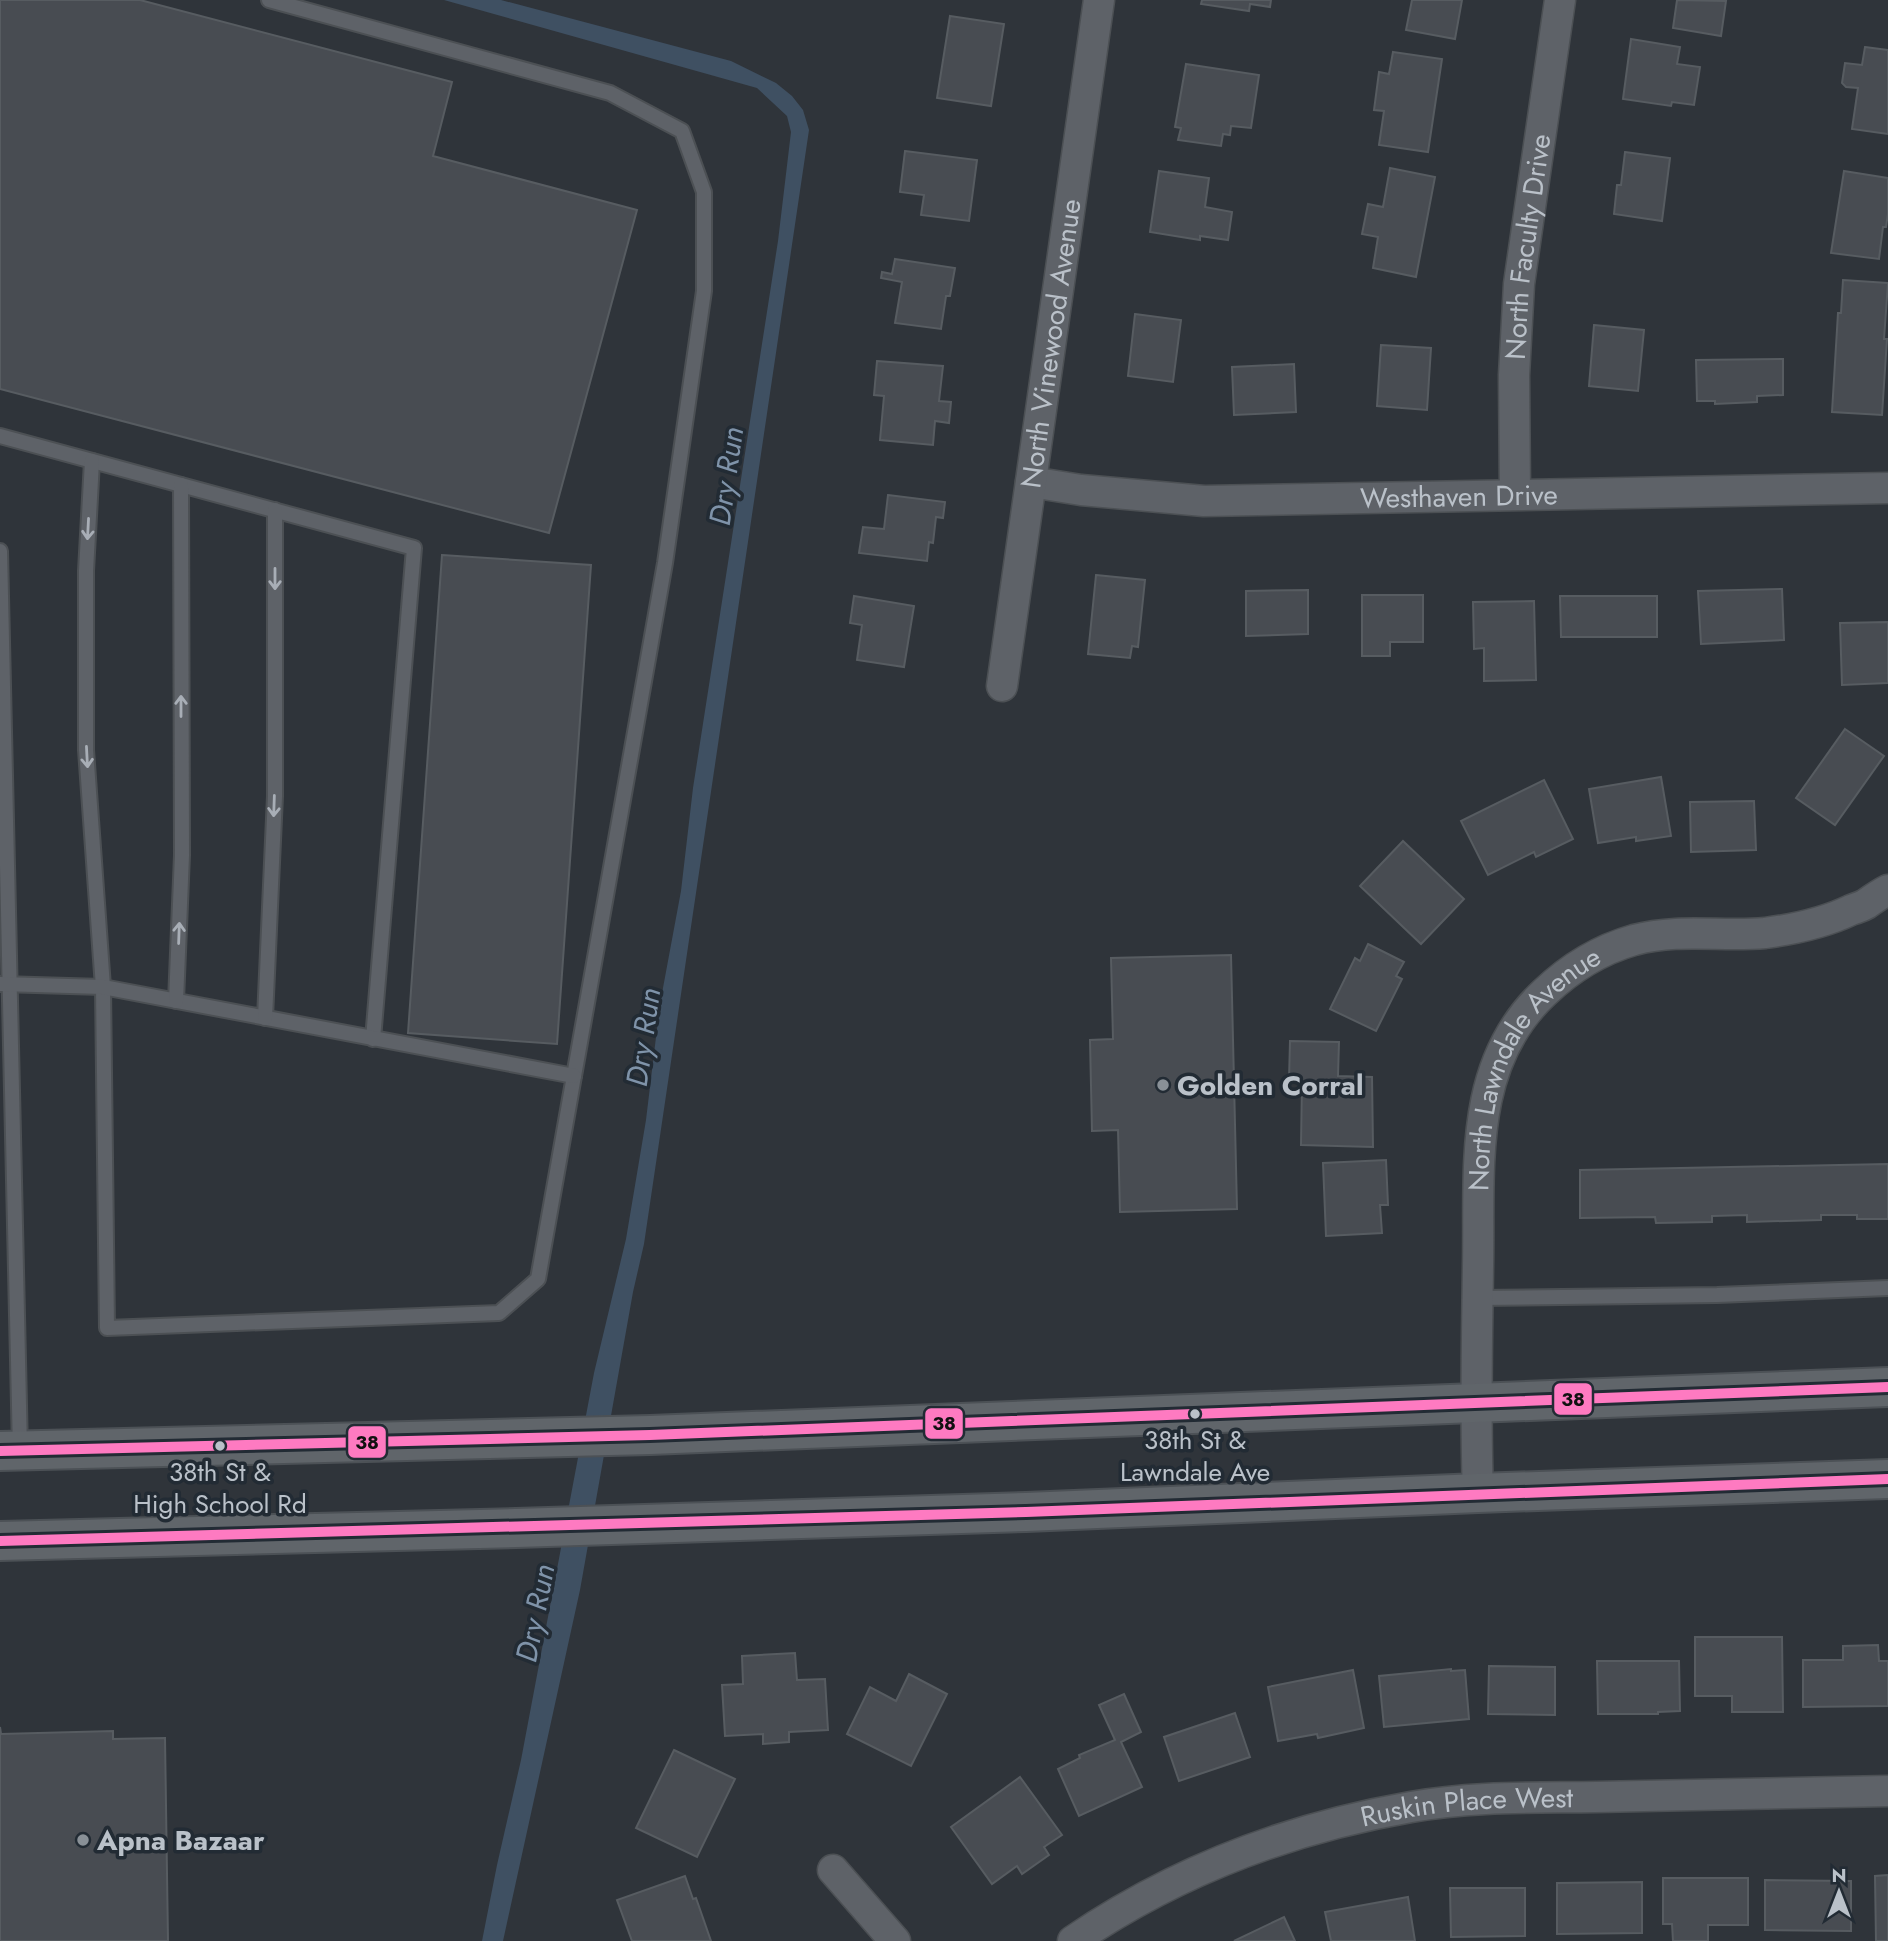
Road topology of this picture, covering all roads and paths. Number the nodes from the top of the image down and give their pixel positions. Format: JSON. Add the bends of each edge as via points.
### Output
{"nodes":[{"id":1,"x":269,"y":0,"type":"edge"},
{"id":2,"x":1099,"y":0,"type":"edge"},
{"id":3,"x":1560,"y":0,"type":"edge"},
{"id":4,"x":0,"y":436,"type":"edge"},
{"id":5,"x":92,"y":461,"type":"junction"},
{"id":6,"x":1031,"y":482,"type":"junction"},
{"id":7,"x":181,"y":485,"type":"junction"},
{"id":8,"x":1888,"y":488,"type":"edge"},
{"id":9,"x":1515,"y":494,"type":"junction"},
{"id":10,"x":275,"y":510,"type":"junction"},
{"id":11,"x":0,"y":551,"type":"edge"},
{"id":12,"x":1002,"y":686,"type":"dead end"},
{"id":13,"x":1888,"y":890,"type":"edge"},
{"id":14,"x":5,"y":984,"type":"edge"},
{"id":15,"x":103,"y":987,"type":"junction"},
{"id":16,"x":176,"y":1001,"type":"junction"},
{"id":17,"x":265,"y":1018,"type":"junction"},
{"id":18,"x":373,"y":1039,"type":"junction"},
{"id":19,"x":574,"y":1076,"type":"junction"},
{"id":20,"x":1888,"y":1288,"type":"edge"},
{"id":21,"x":1477,"y":1298,"type":"junction"},
{"id":22,"x":1888,"y":1387,"type":"edge"},
{"id":23,"x":1475,"y":1403,"type":"junction"},
{"id":24,"x":10,"y":1451,"type":"edge"},
{"id":25,"x":1888,"y":1479,"type":"edge"},
{"id":26,"x":1478,"y":1493,"type":"junction"},
{"id":27,"x":0,"y":1541,"type":"edge"},
{"id":28,"x":1888,"y":1791,"type":"edge"},
{"id":29,"x":833,"y":1870,"type":"dead end"},
{"id":30,"x":895,"y":1941,"type":"edge"},
{"id":31,"x":1073,"y":1941,"type":"edge"}],
"edges":[{"from":1,"to":19,"type":"lane","via":[[610,93],[682,131],[704,192],[704,291],[665,563]]},
{"from":2,"to":6,"type":"street","name":"North Vinewood Avenue"},
{"from":3,"to":9,"type":"street","name":"North Faculty Drive","via":[[1518,298]]},
{"from":4,"to":5,"type":"lane"},
{"from":5,"to":7,"type":"lane"},
{"from":5,"to":15,"type":"lane","one_way":true,"via":[[86,571],[86,750]]},
{"from":6,"to":9,"type":"street","name":"Westhaven Drive","via":[[1204,501]]},
{"from":6,"to":12,"type":"street","name":"North Vinewood Avenue"},
{"from":7,"to":10,"type":"lane"},
{"from":16,"to":7,"type":"lane","one_way":true,"via":[[181,855]]},
{"from":8,"to":9,"type":"street","name":"Westhaven Drive"},
{"from":10,"to":17,"type":"lane","one_way":true,"via":[[275,796]]},
{"from":10,"to":18,"type":"lane","via":[[414,548]]},
{"from":11,"to":14,"type":"lane"},
{"from":13,"to":21,"type":"street","name":"North Lawndale Avenue","via":[[1832,919],[1788,930],[1687,932],[1603,950],[1559,978],[1533,1003],[1512,1030],[1484,1105]]},
{"from":14,"to":15,"type":"lane"},
{"from":14,"to":24,"type":"lane"},
{"from":15,"to":16,"type":"lane"},
{"from":15,"to":19,"type":"lane","via":[[107,1328],[499,1313],[538,1279]]},
{"from":16,"to":17,"type":"lane"},
{"from":17,"to":18,"type":"lane"},
{"from":18,"to":19,"type":"lane"},
{"from":20,"to":21,"type":"lane"},
{"from":21,"to":23,"type":"street","name":"North Lawndale Avenue"},
{"from":22,"to":23,"type":"main road"},
{"from":23,"to":24,"type":"main road","via":[[531,1439]]},
{"from":23,"to":26,"type":"street","name":"North Lawndale Avenue"},
{"from":25,"to":26,"type":"main road"},
{"from":26,"to":27,"type":"main road","via":[[1026,1512]]},
{"from":28,"to":31,"type":"street","name":"Ruskin Place West","via":[[1495,1798],[1412,1806],[1325,1825],[1236,1855],[1181,1879]]},
{"from":29,"to":30,"type":"street"}]}
